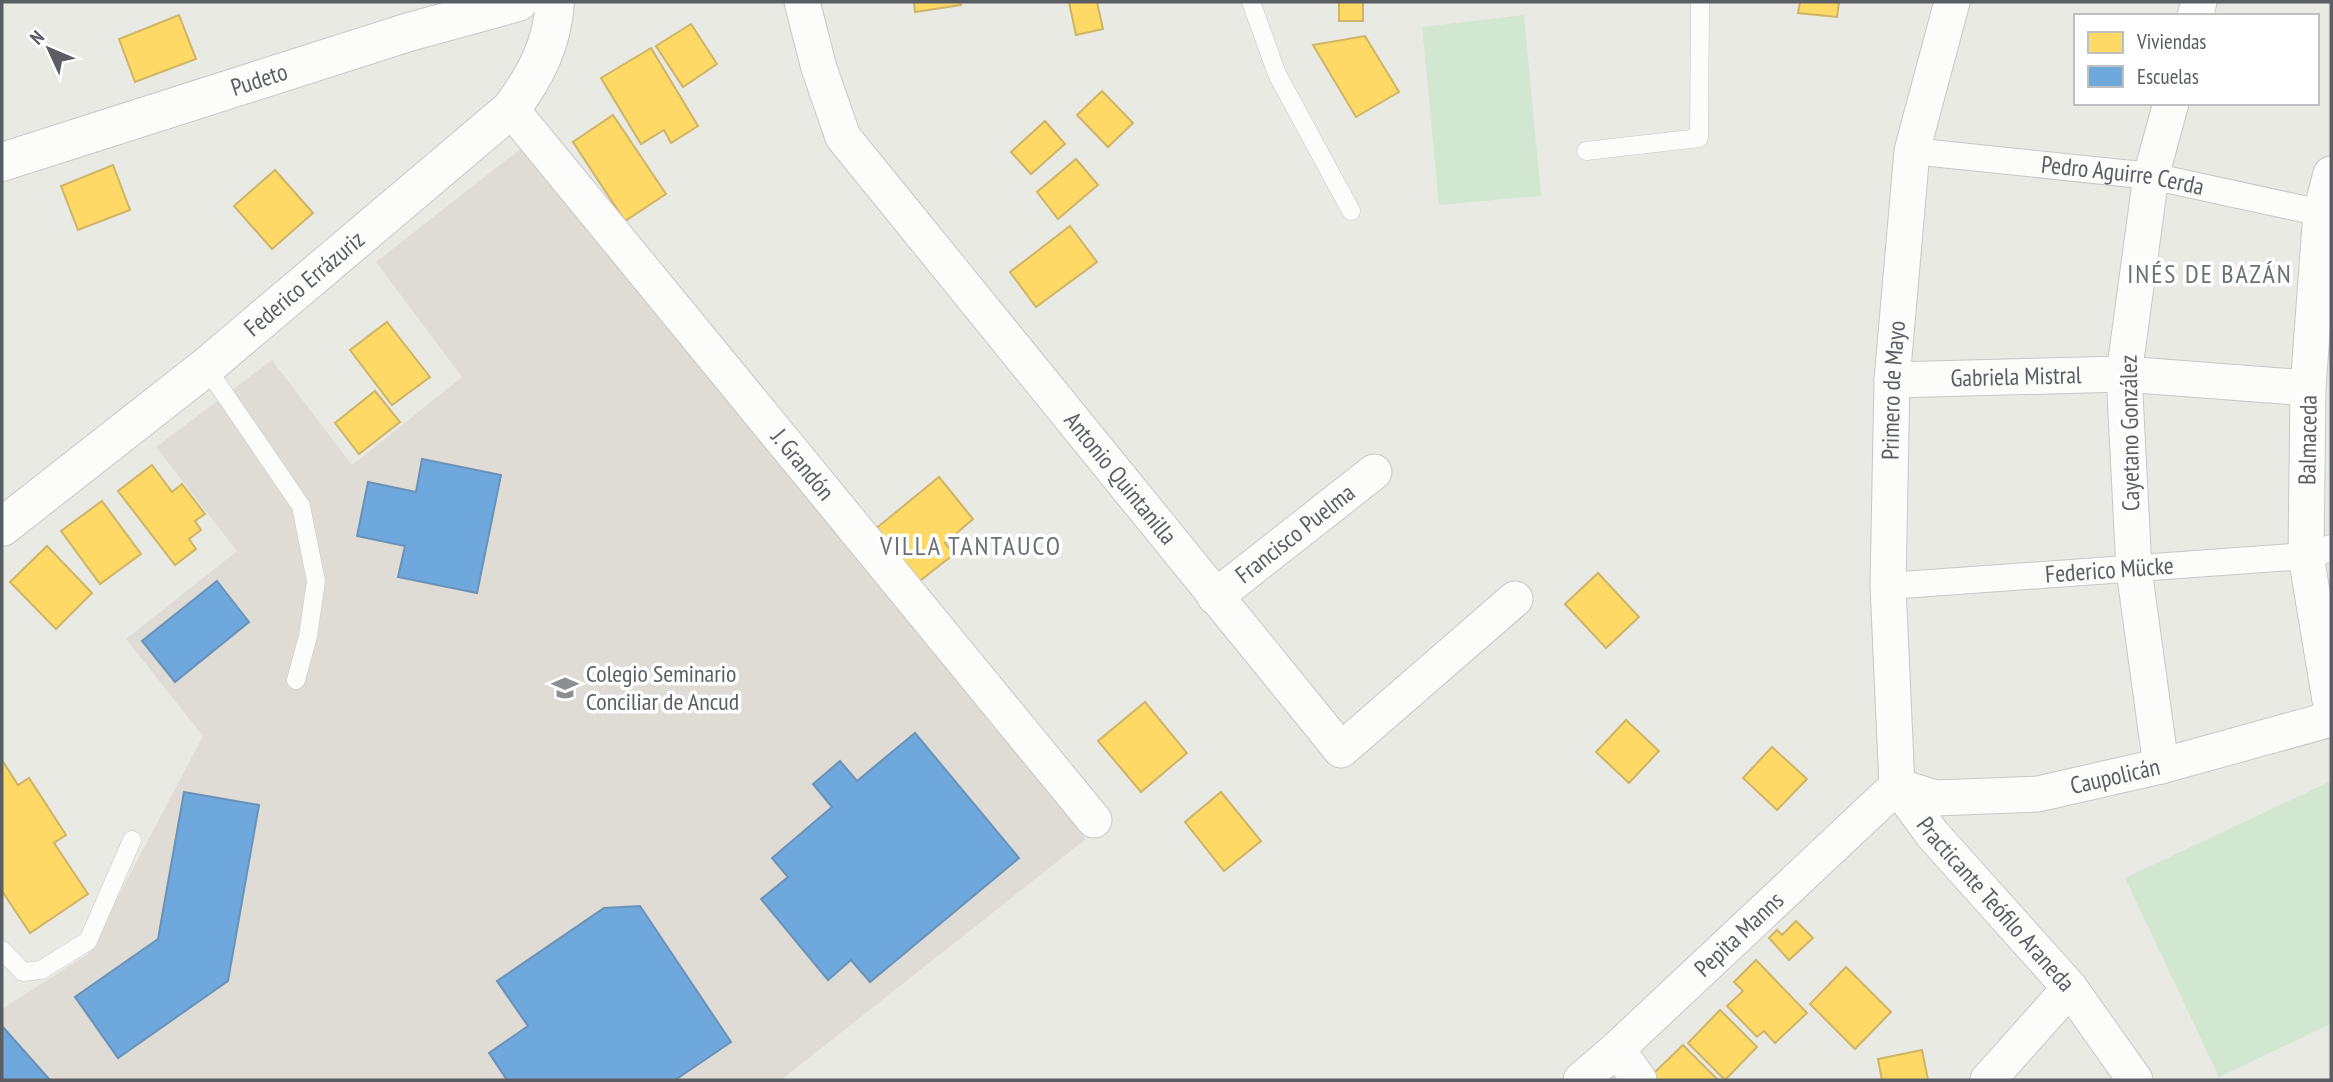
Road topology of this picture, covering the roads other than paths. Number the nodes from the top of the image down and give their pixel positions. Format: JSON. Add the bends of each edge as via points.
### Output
{"nodes":[{"id":1,"x":518,"y":2,"type":"edge"},
{"id":2,"x":555,"y":2,"type":"edge"},
{"id":3,"x":802,"y":2,"type":"edge"},
{"id":4,"x":1251,"y":2,"type":"edge"},
{"id":5,"x":1700,"y":2,"type":"edge"},
{"id":6,"x":1952,"y":2,"type":"edge"},
{"id":7,"x":2170,"y":105,"type":"edge"},
{"id":8,"x":510,"y":109,"type":"junction"},
{"id":9,"x":1586,"y":151,"type":"dead end"},
{"id":10,"x":1912,"y":151,"type":"junction"},
{"id":11,"x":2,"y":162,"type":"edge"},
{"id":12,"x":2331,"y":174,"type":"edge"},
{"id":13,"x":2151,"y":176,"type":"junction"},
{"id":14,"x":1351,"y":211,"type":"dead end"},
{"id":15,"x":2326,"y":213,"type":"edge"},
{"id":16,"x":206,"y":367,"type":"junction"},
{"id":17,"x":2124,"y":374,"type":"junction"},
{"id":18,"x":1892,"y":380,"type":"junction"},
{"id":19,"x":2308,"y":388,"type":"junction"},
{"id":20,"x":1374,"y":472,"type":"dead end"},
{"id":21,"x":2,"y":527,"type":"edge"},
{"id":22,"x":2319,"y":552,"type":"edge"},
{"id":23,"x":2134,"y":569,"type":"junction"},
{"id":24,"x":1888,"y":586,"type":"junction"},
{"id":25,"x":1215,"y":597,"type":"junction"},
{"id":26,"x":1515,"y":599,"type":"dead end"},
{"id":27,"x":296,"y":680,"type":"dead end"},
{"id":28,"x":2331,"y":706,"type":"edge"},
{"id":29,"x":2331,"y":719,"type":"edge"},
{"id":30,"x":2161,"y":766,"type":"junction"},
{"id":31,"x":1897,"y":786,"type":"junction"},
{"id":32,"x":1094,"y":820,"type":"dead end"},
{"id":33,"x":132,"y":840,"type":"dead end"},
{"id":34,"x":2,"y":950,"type":"edge"},
{"id":35,"x":2070,"y":988,"type":"junction"},
{"id":36,"x":1617,"y":1049,"type":"junction"},
{"id":37,"x":1581,"y":1080,"type":"edge"},
{"id":38,"x":1639,"y":1080,"type":"edge"},
{"id":39,"x":1989,"y":1080,"type":"edge"},
{"id":40,"x":2136,"y":1080,"type":"edge"}],
"edges":[{"from":1,"to":11,"type":"street","name":"Pudeto","via":[[409,32]]},
{"from":2,"to":8,"type":"street","name":"Federico Errázuriz","via":[[533,79]]},
{"from":3,"to":25,"type":"street","name":"Antonio Quintanilla","via":[[843,136]]},
{"from":4,"to":14,"type":"lane","via":[[1277,74]]},
{"from":5,"to":9,"type":"lane","via":[[1699,138]]},
{"from":6,"to":10,"type":"street","name":"Primero de Mayo"},
{"from":7,"to":13,"type":"street","name":"Cayetano González"},
{"from":8,"to":16,"type":"street","name":"Federico Errázuriz"},
{"from":8,"to":32,"type":"street","name":"J. Grandón"},
{"from":10,"to":13,"type":"street","name":"Pedro Aguirre Cerda"},
{"from":10,"to":18,"type":"street","name":"Primero de Mayo"},
{"from":12,"to":15,"type":"street","name":"Balmaceda"},
{"from":13,"to":15,"type":"street","name":"Pedro Aguirre Cerda"},
{"from":13,"to":17,"type":"street","name":"Cayetano González"},
{"from":15,"to":19,"type":"street","name":"Balmaceda"},
{"from":16,"to":21,"type":"street","name":"Federico Errázuriz"},
{"from":16,"to":27,"type":"lane","via":[[301,506],[316,582],[309,636]]},
{"from":17,"to":18,"type":"street","name":"Gabriela Mistral"},
{"from":17,"to":19,"type":"street","name":"Gabriela Mistral"},
{"from":17,"to":23,"type":"street","name":"Cayetano González"},
{"from":18,"to":24,"type":"street","name":"Primero de Mayo"},
{"from":19,"to":22,"type":"street","name":"Balmaceda"},
{"from":20,"to":25,"type":"street","name":"Francisco Puelma"},
{"from":22,"to":23,"type":"street","name":"Federico Mücke"},
{"from":22,"to":28,"type":"street","name":"Balmaceda"},
{"from":23,"to":24,"type":"street","name":"Federico Mücke"},
{"from":23,"to":30,"type":"street","name":"Cayetano González"},
{"from":24,"to":31,"type":"street","name":"Primero de Mayo"},
{"from":25,"to":26,"type":"street","name":"Antonio Quintanilla","via":[[1341,750]]},
{"from":29,"to":30,"type":"street","name":"Caupolicán"},
{"from":30,"to":31,"type":"street","name":"Caupolicán","via":[[2038,794],[1935,798]]},
{"from":31,"to":35,"type":"street","name":"Practicante Teófilo Araneda","via":[[1933,835]]},
{"from":31,"to":36,"type":"street","name":"Pepita Manns"},
{"from":33,"to":34,"type":"lane","via":[[88,940],[41,970],[23,972]]},
{"from":35,"to":39,"type":"street","name":"Practicante Teófilo Araneda"},
{"from":35,"to":40,"type":"street"},
{"from":36,"to":37,"type":"street","name":"Pepita Manns"},
{"from":36,"to":38,"type":"street"}]}
